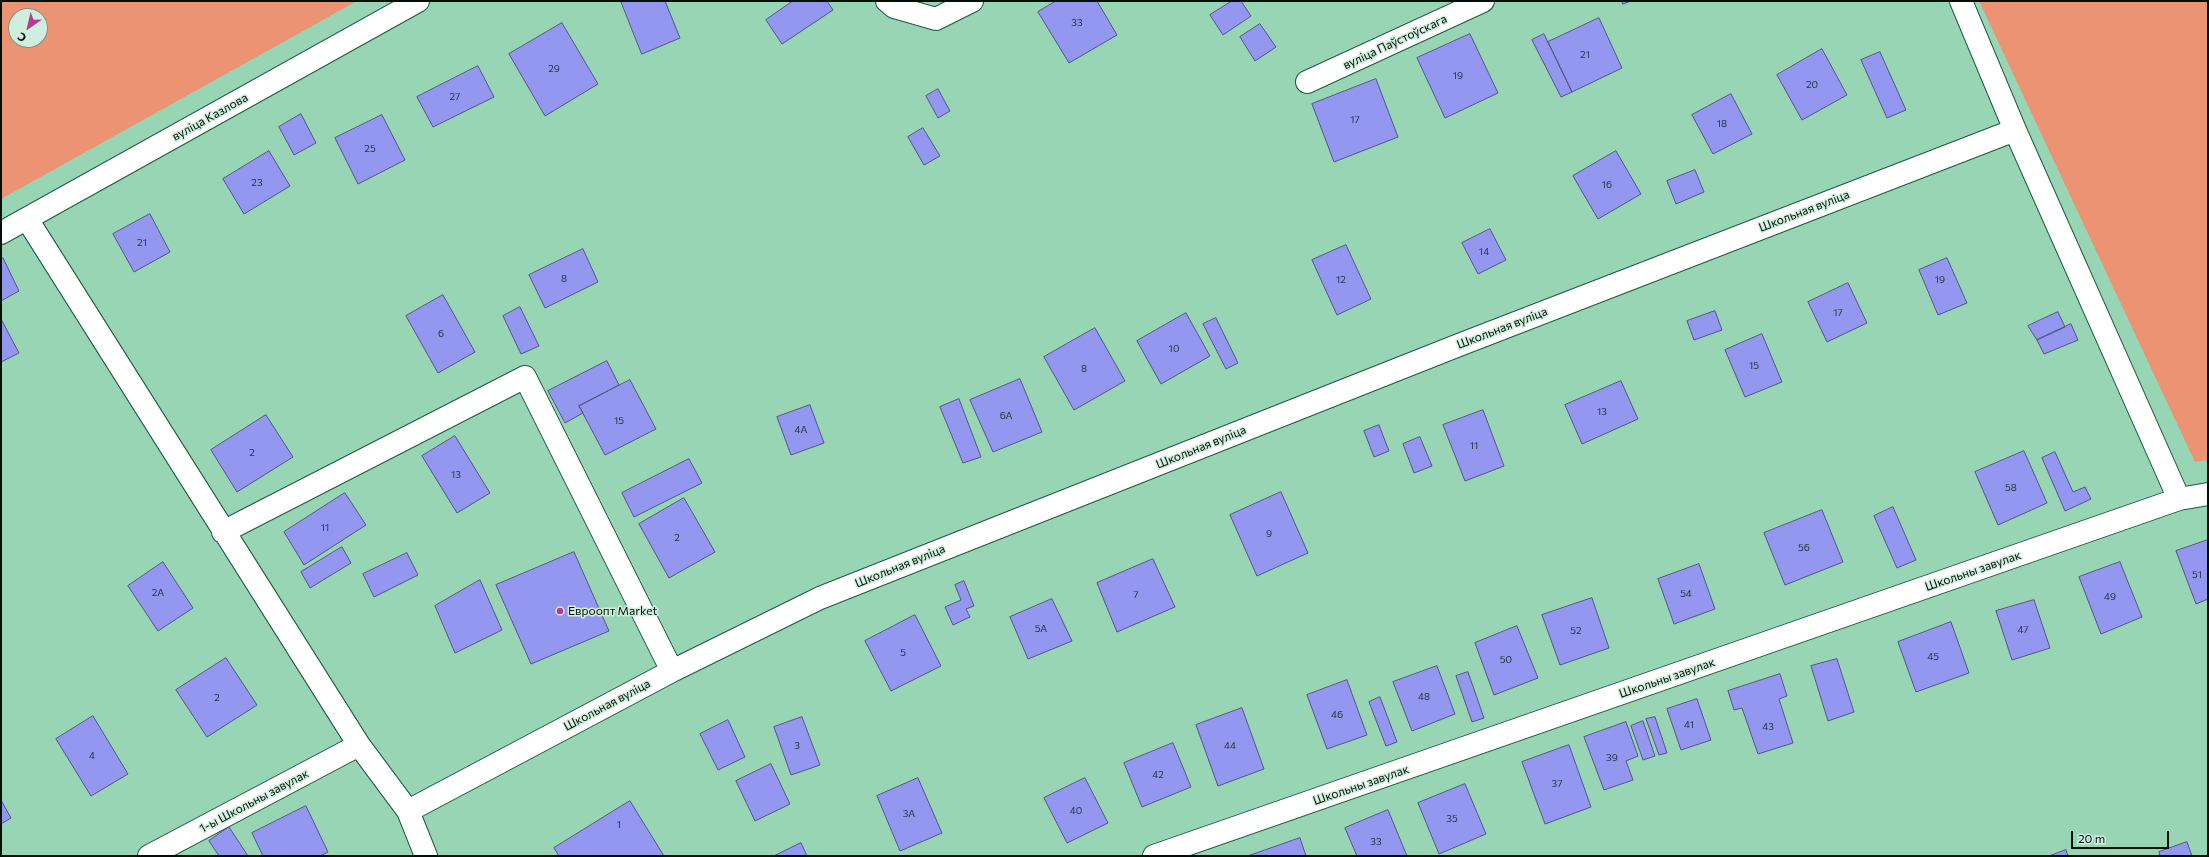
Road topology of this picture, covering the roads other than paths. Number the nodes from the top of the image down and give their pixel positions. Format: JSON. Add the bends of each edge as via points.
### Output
{"nodes":[{"id":1,"x":418,"y":1,"type":"edge"},
{"id":2,"x":888,"y":1,"type":"edge"},
{"id":3,"x":972,"y":1,"type":"edge"},
{"id":4,"x":1483,"y":1,"type":"edge"},
{"id":5,"x":1961,"y":1,"type":"edge"},
{"id":6,"x":1307,"y":82,"type":"dead end"},
{"id":7,"x":2014,"y":130,"type":"junction"},
{"id":8,"x":27,"y":219,"type":"junction"},
{"id":9,"x":1,"y":233,"type":"edge"},
{"id":10,"x":2208,"y":494,"type":"edge"},
{"id":11,"x":2179,"y":499,"type":"junction"},
{"id":12,"x":223,"y":532,"type":"junction"},
{"id":13,"x":672,"y":671,"type":"junction"},
{"id":14,"x":359,"y":745,"type":"junction"},
{"id":15,"x":408,"y":811,"type":"junction"},
{"id":16,"x":1199,"y":849,"type":"edge"},
{"id":17,"x":149,"y":856,"type":"edge"},
{"id":18,"x":426,"y":856,"type":"edge"},
{"id":19,"x":1154,"y":856,"type":"edge"}],
"edges":[{"from":1,"to":8,"type":"street","name":"вуліца Казлова"},
{"from":2,"to":3,"type":"street","via":[[894,7],[936,18]]},
{"from":4,"to":6,"type":"street","name":"вуліца Паўстоўскага"},
{"from":5,"to":7,"type":"street"},
{"from":7,"to":11,"type":"street"},
{"from":7,"to":13,"type":"street","name":"Школьная вуліца","via":[[1466,342],[820,598]]},
{"from":8,"to":9,"type":"street","name":"вуліца Казлова"},
{"from":8,"to":12,"type":"street"},
{"from":10,"to":11,"type":"street","name":"Школьны завулак"},
{"from":11,"to":16,"type":"street","name":"Школьны завулак"},
{"from":12,"to":13,"type":"street","via":[[525,377]]},
{"from":12,"to":14,"type":"street"},
{"from":13,"to":15,"type":"street","name":"Школьная вуліца"},
{"from":14,"to":15,"type":"street"},
{"from":14,"to":17,"type":"street","name":"1-ы Школьны завулак"},
{"from":15,"to":18,"type":"street"},
{"from":16,"to":19,"type":"street","name":"Школьны завулак"}]}
